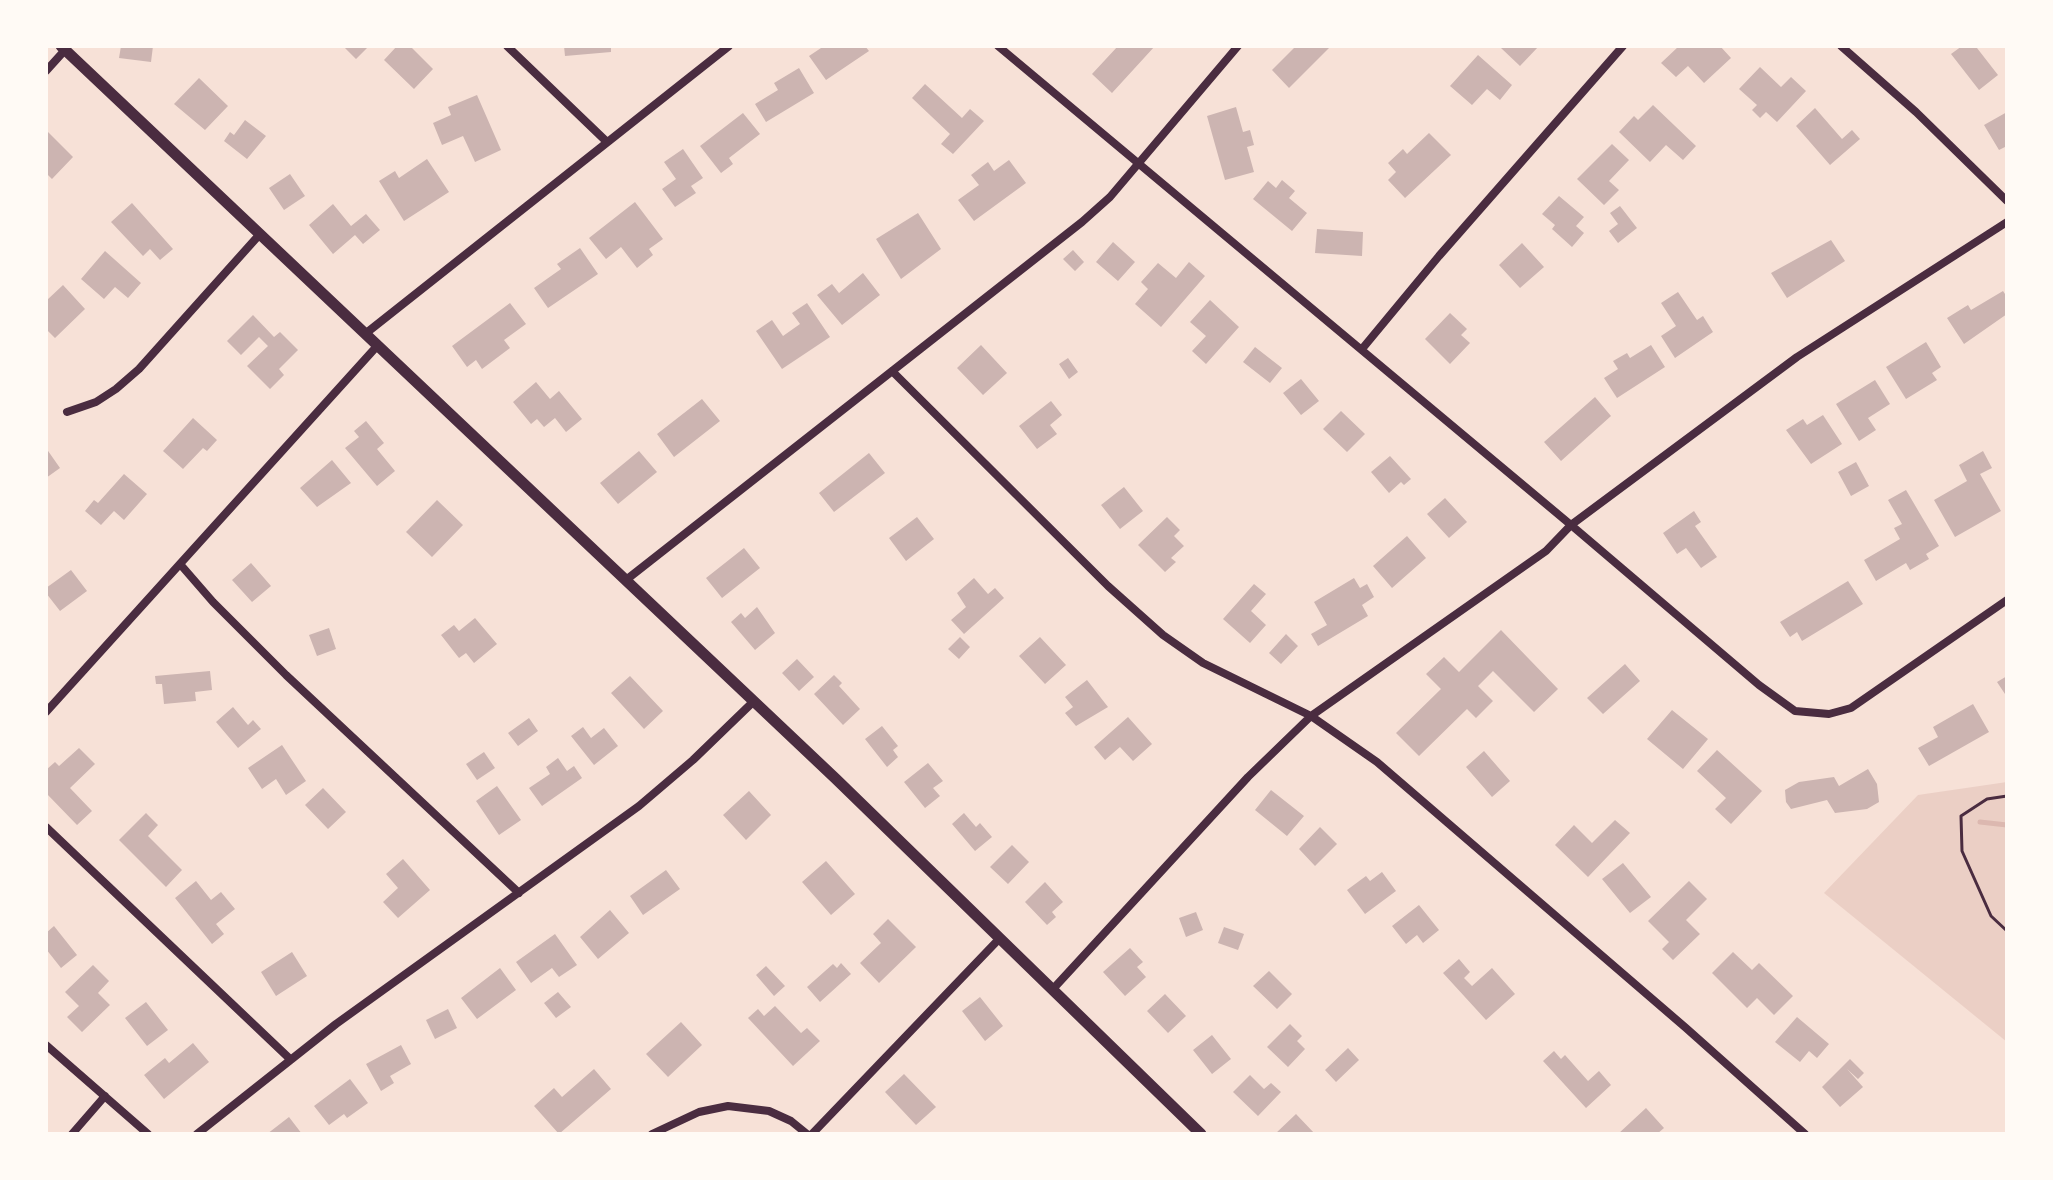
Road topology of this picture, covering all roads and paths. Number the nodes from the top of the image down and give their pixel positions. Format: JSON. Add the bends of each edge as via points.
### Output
{"nodes":[{"id":1,"x":507,"y":46,"type":"edge"},
{"id":2,"x":729,"y":46,"type":"edge"},
{"id":3,"x":998,"y":46,"type":"edge"},
{"id":4,"x":1238,"y":46,"type":"edge"},
{"id":5,"x":1623,"y":46,"type":"edge"},
{"id":6,"x":1841,"y":46,"type":"edge"},
{"id":7,"x":63,"y":48,"type":"edge"},
{"id":8,"x":46,"y":71,"type":"edge"},
{"id":9,"x":607,"y":142,"type":"junction"},
{"id":10,"x":1139,"y":163,"type":"junction"},
{"id":11,"x":2007,"y":201,"type":"edge"},
{"id":12,"x":2007,"y":222,"type":"edge"},
{"id":13,"x":260,"y":234,"type":"junction"},
{"id":14,"x":365,"y":334,"type":"junction"},
{"id":15,"x":378,"y":345,"type":"junction"},
{"id":16,"x":1362,"y":349,"type":"junction"},
{"id":17,"x":892,"y":371,"type":"junction"},
{"id":18,"x":67,"y":412,"type":"dead end"},
{"id":19,"x":1571,"y":525,"type":"junction"},
{"id":20,"x":180,"y":564,"type":"junction"},
{"id":21,"x":626,"y":580,"type":"junction"},
{"id":22,"x":2007,"y":600,"type":"edge"},
{"id":23,"x":754,"y":701,"type":"junction"},
{"id":24,"x":46,"y":712,"type":"edge"},
{"id":25,"x":1311,"y":716,"type":"junction"},
{"id":26,"x":2007,"y":796,"type":"edge"},
{"id":27,"x":46,"y":827,"type":"edge"},
{"id":28,"x":519,"y":893,"type":"junction"},
{"id":29,"x":2007,"y":931,"type":"edge"},
{"id":30,"x":1000,"y":938,"type":"junction"},
{"id":31,"x":1053,"y":989,"type":"junction"},
{"id":32,"x":46,"y":1045,"type":"edge"},
{"id":33,"x":290,"y":1059,"type":"junction"},
{"id":34,"x":105,"y":1096,"type":"junction"},
{"id":35,"x":72,"y":1134,"type":"edge"},
{"id":36,"x":148,"y":1134,"type":"edge"},
{"id":37,"x":197,"y":1134,"type":"edge"},
{"id":38,"x":652,"y":1134,"type":"edge"},
{"id":39,"x":809,"y":1134,"type":"edge"},
{"id":40,"x":1201,"y":1134,"type":"edge"},
{"id":41,"x":1805,"y":1134,"type":"edge"}],
"edges":[{"from":1,"to":9,"type":"street"},
{"from":2,"to":9,"type":"street"},
{"from":3,"to":10,"type":"street"},
{"from":4,"to":10,"type":"street"},
{"from":5,"to":16,"type":"street"},
{"from":6,"to":11,"type":"street"},
{"from":7,"to":8,"type":"street"},
{"from":7,"to":13,"type":"main road"},
{"from":9,"to":14,"type":"street"},
{"from":10,"to":16,"type":"street"},
{"from":10,"to":17,"type":"street","via":[[1082,222]]},
{"from":12,"to":19,"type":"street","via":[[1797,357]]},
{"from":13,"to":14,"type":"main road"},
{"from":13,"to":18,"type":"street","via":[[139,369],[96,402]]},
{"from":14,"to":15,"type":"main road"},
{"from":15,"to":20,"type":"street"},
{"from":15,"to":21,"type":"main road"},
{"from":16,"to":19,"type":"street"},
{"from":17,"to":21,"type":"street"},
{"from":17,"to":25,"type":"street","via":[[1163,635],[1203,663]]},
{"from":19,"to":22,"type":"street","via":[[1759,685],[1795,711],[1809,714],[1851,708]]},
{"from":19,"to":25,"type":"street","via":[[1546,551]]},
{"from":20,"to":24,"type":"street"},
{"from":20,"to":28,"type":"street","via":[[286,675]]},
{"from":21,"to":23,"type":"main road"},
{"from":23,"to":28,"type":"street","via":[[639,806]]},
{"from":23,"to":30,"type":"main road"},
{"from":25,"to":31,"type":"street"},
{"from":25,"to":41,"type":"street","via":[[1377,762]]},
{"from":26,"to":29,"type":"path","via":[[1987,799],[1961,816],[1962,851],[1991,916]]},
{"from":27,"to":33,"type":"street"},
{"from":28,"to":33,"type":"street"},
{"from":30,"to":31,"type":"main road"},
{"from":30,"to":39,"type":"street"},
{"from":31,"to":40,"type":"main road"},
{"from":32,"to":34,"type":"street"},
{"from":33,"to":37,"type":"street"},
{"from":34,"to":35,"type":"street"},
{"from":34,"to":36,"type":"street"},
{"from":38,"to":39,"type":"street","via":[[699,1112],[728,1106],[769,1111]]}]}
